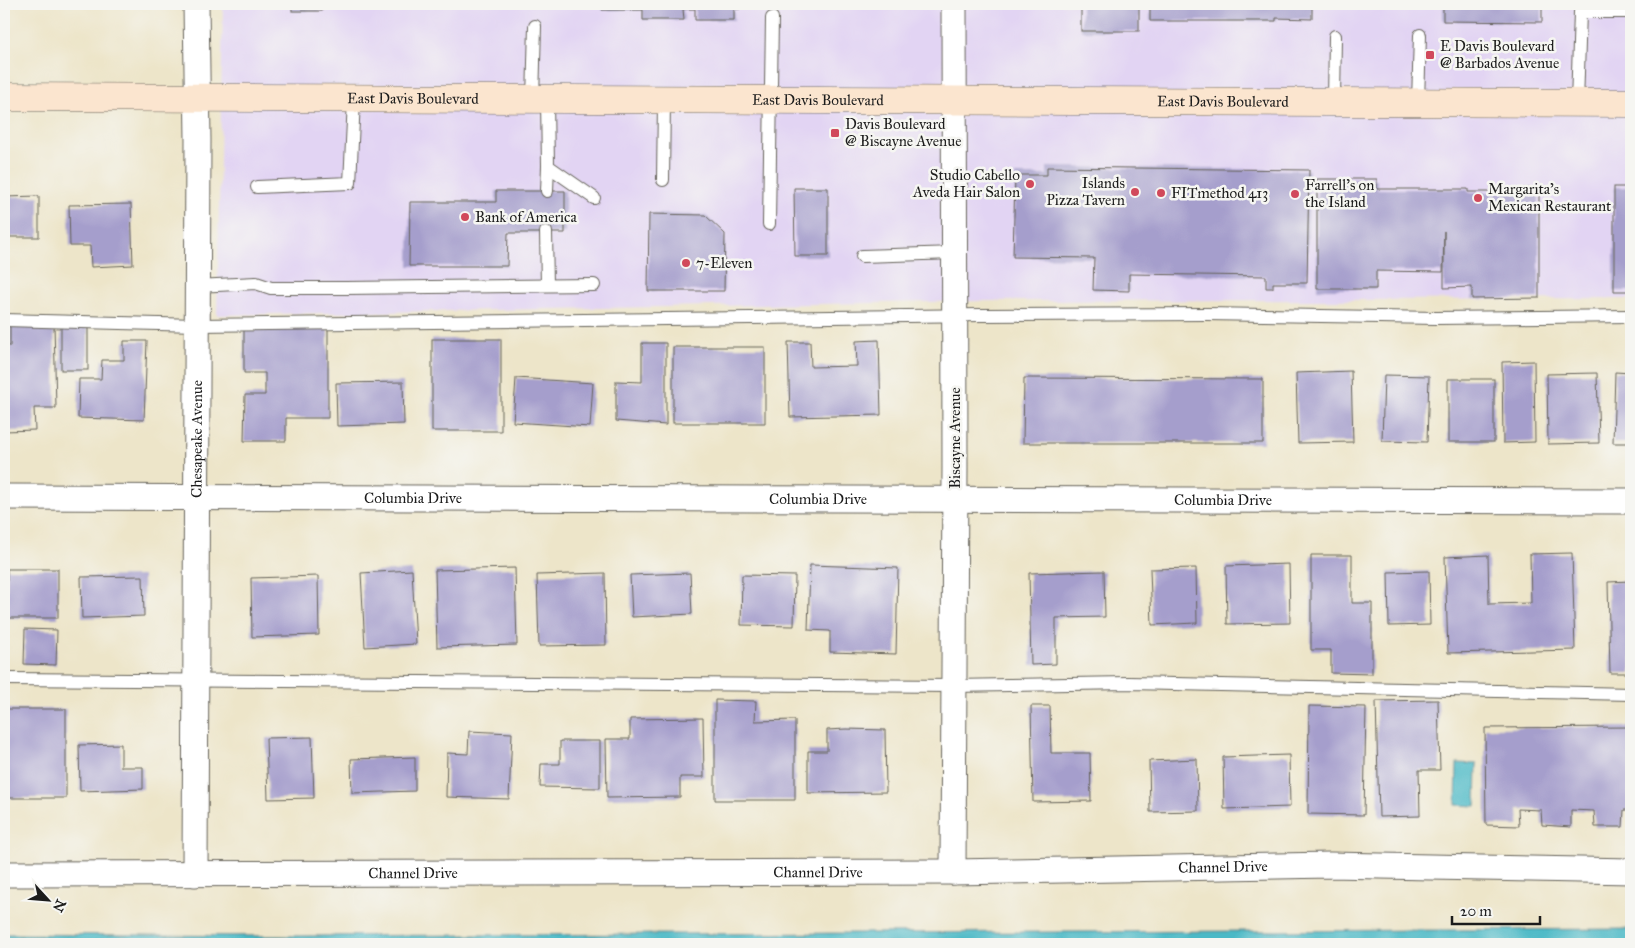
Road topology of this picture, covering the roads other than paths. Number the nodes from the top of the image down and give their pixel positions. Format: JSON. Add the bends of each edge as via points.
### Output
{"nodes":[{"id":1,"x":196,"y":4,"type":"edge"},
{"id":2,"x":954,"y":4,"type":"edge"},
{"id":3,"x":1631,"y":12,"type":"edge"},
{"id":4,"x":772,"y":18,"type":"dead end"},
{"id":5,"x":535,"y":26,"type":"dead end"},
{"id":6,"x":1420,"y":35,"type":"dead end"},
{"id":7,"x":1335,"y":36,"type":"dead end"},
{"id":8,"x":4,"y":97,"type":"edge"},
{"id":9,"x":197,"y":99,"type":"junction"},
{"id":10,"x":354,"y":100,"type":"junction"},
{"id":11,"x":540,"y":100,"type":"junction"},
{"id":12,"x":954,"y":100,"type":"junction"},
{"id":13,"x":664,"y":101,"type":"junction"},
{"id":14,"x":770,"y":101,"type":"junction"},
{"id":15,"x":1334,"y":101,"type":"junction"},
{"id":16,"x":1418,"y":102,"type":"junction"},
{"id":17,"x":1577,"y":103,"type":"junction"},
{"id":18,"x":1631,"y":103,"type":"edge"},
{"id":19,"x":548,"y":166,"type":"junction"},
{"id":20,"x":663,"y":180,"type":"dead end"},
{"id":21,"x":256,"y":187,"type":"dead end"},
{"id":22,"x":547,"y":191,"type":"dead end"},
{"id":23,"x":594,"y":198,"type":"dead end"},
{"id":24,"x":770,"y":224,"type":"dead end"},
{"id":25,"x":546,"y":232,"type":"dead end"},
{"id":26,"x":955,"y":253,"type":"junction"},
{"id":27,"x":862,"y":256,"type":"dead end"},
{"id":28,"x":594,"y":284,"type":"dead end"},
{"id":29,"x":547,"y":285,"type":"junction"},
{"id":30,"x":197,"y":286,"type":"junction"},
{"id":31,"x":955,"y":315,"type":"junction"},
{"id":32,"x":1631,"y":316,"type":"edge"},
{"id":33,"x":4,"y":320,"type":"edge"},
{"id":34,"x":197,"y":325,"type":"junction"},
{"id":35,"x":4,"y":497,"type":"edge"},
{"id":36,"x":197,"y":498,"type":"junction"},
{"id":37,"x":955,"y":500,"type":"junction"},
{"id":38,"x":1631,"y":501,"type":"edge"},
{"id":39,"x":4,"y":680,"type":"edge"},
{"id":40,"x":196,"y":682,"type":"junction"},
{"id":41,"x":954,"y":686,"type":"junction"},
{"id":42,"x":1631,"y":694,"type":"edge"},
{"id":43,"x":953,"y":872,"type":"junction"},
{"id":44,"x":1631,"y":872,"type":"edge"},
{"id":45,"x":4,"y":874,"type":"edge"},
{"id":46,"x":195,"y":874,"type":"junction"}],
"edges":[{"from":1,"to":9,"type":"street","name":"Chesapeake Avenue"},
{"from":2,"to":12,"type":"street","name":"Biscayne Avenue"},
{"from":3,"to":17,"type":"lane","via":[[1580,12]]},
{"from":4,"to":14,"type":"lane"},
{"from":5,"to":11,"type":"lane"},
{"from":6,"to":16,"type":"lane"},
{"from":7,"to":15,"type":"lane"},
{"from":8,"to":9,"type":"street","name":"East Davis Boulevard"},
{"from":9,"to":10,"type":"street","name":"East Davis Boulevard"},
{"from":9,"to":30,"type":"street","name":"Chesapeake Avenue"},
{"from":10,"to":11,"type":"street","name":"East Davis Boulevard"},
{"from":10,"to":21,"type":"lane","via":[[350,184]]},
{"from":11,"to":13,"type":"street","name":"East Davis Boulevard"},
{"from":11,"to":19,"type":"lane"},
{"from":12,"to":14,"type":"street","name":"East Davis Boulevard"},
{"from":12,"to":15,"type":"street","name":"East Davis Boulevard"},
{"from":12,"to":26,"type":"street","name":"Biscayne Avenue"},
{"from":13,"to":14,"type":"street","name":"East Davis Boulevard"},
{"from":13,"to":20,"type":"lane"},
{"from":14,"to":24,"type":"lane"},
{"from":15,"to":16,"type":"street","name":"East Davis Boulevard"},
{"from":16,"to":17,"type":"street","name":"East Davis Boulevard"},
{"from":17,"to":18,"type":"street","name":"East Davis Boulevard"},
{"from":19,"to":22,"type":"lane"},
{"from":19,"to":23,"type":"lane"},
{"from":25,"to":29,"type":"lane"},
{"from":26,"to":27,"type":"lane"},
{"from":26,"to":31,"type":"street","name":"Biscayne Avenue"},
{"from":28,"to":29,"type":"lane"},
{"from":29,"to":30,"type":"lane","via":[[271,288],[256,283]]},
{"from":30,"to":34,"type":"street","name":"Chesapeake Avenue"},
{"from":31,"to":32,"type":"lane"},
{"from":31,"to":34,"type":"lane"},
{"from":31,"to":37,"type":"street","name":"Biscayne Avenue"},
{"from":33,"to":34,"type":"lane"},
{"from":34,"to":36,"type":"street","name":"Chesapeake Avenue"},
{"from":35,"to":36,"type":"street","name":"Columbia Drive"},
{"from":36,"to":37,"type":"street","name":"Columbia Drive"},
{"from":36,"to":40,"type":"street","name":"Chesapeake Avenue"},
{"from":37,"to":38,"type":"street","name":"Columbia Drive"},
{"from":37,"to":41,"type":"street","name":"Biscayne Avenue"},
{"from":39,"to":40,"type":"lane"},
{"from":40,"to":41,"type":"lane"},
{"from":40,"to":46,"type":"street","name":"Chesapeake Avenue"},
{"from":41,"to":42,"type":"lane","via":[[1129,683]]},
{"from":41,"to":43,"type":"street","name":"Biscayne Avenue"},
{"from":43,"to":44,"type":"street","name":"Channel Drive","via":[[1330,865]]},
{"from":43,"to":46,"type":"street","name":"Channel Drive"},
{"from":45,"to":46,"type":"street","name":"Channel Drive"}]}
